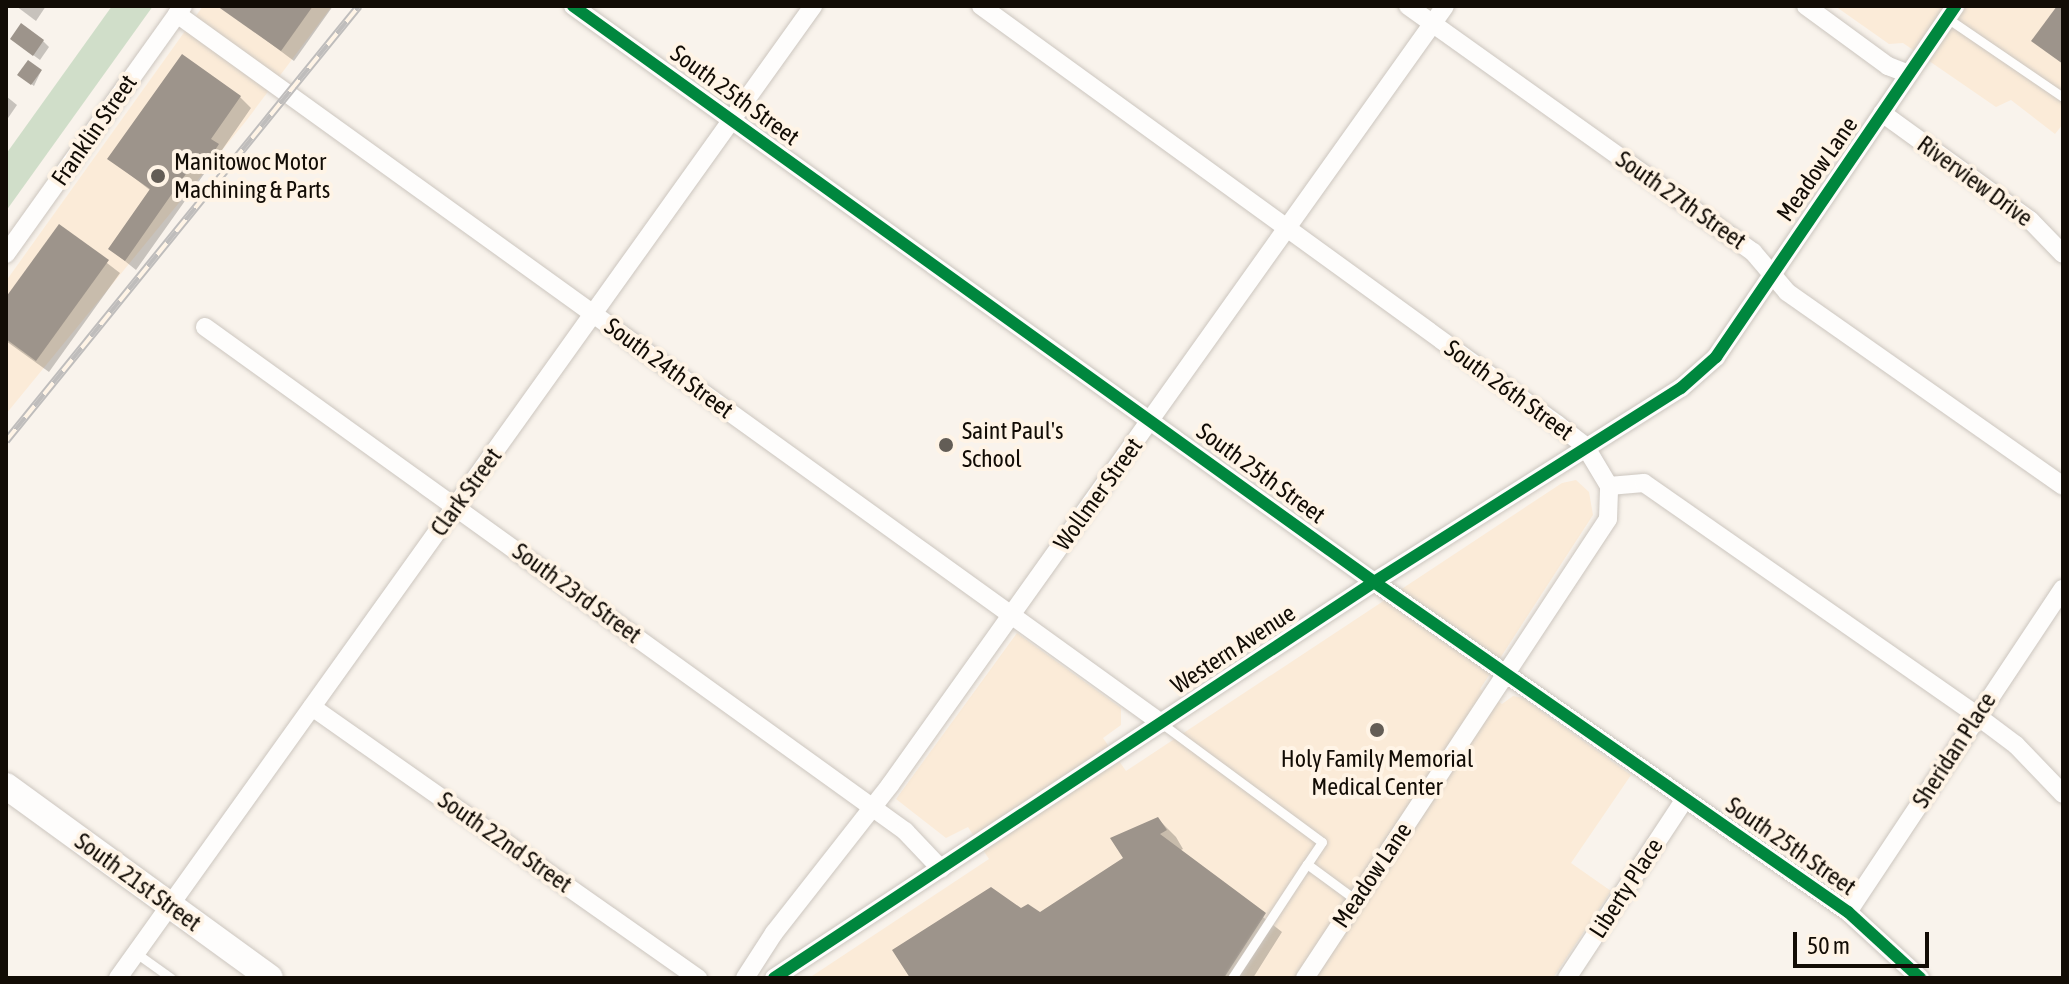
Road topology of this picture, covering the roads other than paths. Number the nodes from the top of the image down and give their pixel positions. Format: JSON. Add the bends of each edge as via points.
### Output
{"nodes":[{"id":1,"x":573,"y":6,"type":"edge"},
{"id":2,"x":813,"y":6,"type":"edge"},
{"id":3,"x":981,"y":6,"type":"edge"},
{"id":4,"x":1408,"y":6,"type":"edge"},
{"id":5,"x":1445,"y":6,"type":"edge"},
{"id":6,"x":1806,"y":6,"type":"edge"},
{"id":7,"x":180,"y":10,"type":"edge"},
{"id":8,"x":1951,"y":12,"type":"edge"},
{"id":9,"x":1433,"y":24,"type":"junction"},
{"id":10,"x":1909,"y":74,"type":"junction"},
{"id":11,"x":2063,"y":97,"type":"edge"},
{"id":12,"x":1882,"y":113,"type":"junction"},
{"id":13,"x":733,"y":120,"type":"junction"},
{"id":14,"x":1288,"y":230,"type":"junction"},
{"id":15,"x":6,"y":254,"type":"edge"},
{"id":16,"x":2063,"y":254,"type":"edge"},
{"id":17,"x":1771,"y":275,"type":"junction"},
{"id":18,"x":594,"y":314,"type":"junction"},
{"id":19,"x":205,"y":327,"type":"dead end"},
{"id":20,"x":1716,"y":357,"type":"joint"},
{"id":21,"x":1151,"y":420,"type":"junction"},
{"id":22,"x":1585,"y":446,"type":"junction"},
{"id":23,"x":1609,"y":486,"type":"junction"},
{"id":24,"x":2063,"y":486,"type":"edge"},
{"id":25,"x":456,"y":505,"type":"junction"},
{"id":26,"x":1374,"y":582,"type":"junction"},
{"id":27,"x":2063,"y":589,"type":"edge"},
{"id":28,"x":1013,"y":613,"type":"junction"},
{"id":29,"x":1505,"y":674,"type":"junction"},
{"id":30,"x":312,"y":707,"type":"junction"},
{"id":31,"x":1976,"y":715,"type":"junction"},
{"id":32,"x":1161,"y":723,"type":"junction"},
{"id":33,"x":6,"y":786,"type":"edge"},
{"id":34,"x":2063,"y":794,"type":"edge"},
{"id":35,"x":1685,"y":799,"type":"junction"},
{"id":36,"x":871,"y":807,"type":"junction"},
{"id":37,"x":1307,"y":864,"type":"junction"},
{"id":38,"x":941,"y":869,"type":"junction"},
{"id":39,"x":1356,"y":900,"type":"junction"},
{"id":40,"x":169,"y":905,"type":"junction"},
{"id":41,"x":1848,"y":912,"type":"junction"},
{"id":42,"x":136,"y":953,"type":"junction"},
{"id":43,"x":118,"y":978,"type":"edge"},
{"id":44,"x":171,"y":978,"type":"edge"},
{"id":45,"x":270,"y":978,"type":"edge"},
{"id":46,"x":698,"y":978,"type":"edge"},
{"id":47,"x":745,"y":978,"type":"edge"},
{"id":48,"x":774,"y":978,"type":"edge"},
{"id":49,"x":1232,"y":978,"type":"edge"},
{"id":50,"x":1305,"y":978,"type":"edge"},
{"id":51,"x":1567,"y":978,"type":"edge"},
{"id":52,"x":1920,"y":978,"type":"edge"}],
"edges":[{"from":1,"to":13,"type":"street","name":"South 25th Street"},
{"from":2,"to":13,"type":"street","name":"Clark Street"},
{"from":3,"to":14,"type":"street","name":"South 26th Street"},
{"from":4,"to":9,"type":"street","name":"South 27th Street"},
{"from":5,"to":9,"type":"street","name":"Wollmer Street"},
{"from":6,"to":10,"type":"street","via":[[1888,66]]},
{"from":7,"to":15,"type":"street","name":"Franklin Street"},
{"from":7,"to":18,"type":"street","name":"South 24th Street"},
{"from":8,"to":10,"type":"street","name":"Meadow Lane"},
{"from":8,"to":11,"type":"lane"},
{"from":9,"to":14,"type":"street","name":"Wollmer Street"},
{"from":9,"to":17,"type":"street","name":"South 27th Street","via":[[1753,252]]},
{"from":10,"to":12,"type":"street","name":"Meadow Lane"},
{"from":12,"to":16,"type":"street","name":"Riverview Drive","via":[[2030,220]]},
{"from":12,"to":17,"type":"street","name":"Meadow Lane"},
{"from":13,"to":18,"type":"street","name":"Clark Street"},
{"from":13,"to":21,"type":"street","name":"South 25th Street"},
{"from":14,"to":21,"type":"street","name":"Wollmer Street"},
{"from":14,"to":22,"type":"street","name":"South 26th Street"},
{"from":17,"to":20,"type":"street","name":"Meadow Lane"},
{"from":17,"to":24,"type":"street","name":"South 27th Street"},
{"from":18,"to":25,"type":"street","name":"Clark Street"},
{"from":18,"to":28,"type":"street","name":"South 24th Street"},
{"from":19,"to":25,"type":"street","name":"South 23rd Street"},
{"from":20,"to":22,"type":"street","name":"Western Avenue","via":[[1681,388]]},
{"from":21,"to":26,"type":"street","name":"South 25th Street"},
{"from":21,"to":28,"type":"street","name":"Wollmer Street"},
{"from":22,"to":23,"type":"street","name":"South 26th Street"},
{"from":22,"to":26,"type":"street","name":"Western Avenue"},
{"from":23,"to":29,"type":"street","name":"Meadow Lane","via":[[1608,519]]},
{"from":23,"to":31,"type":"street","via":[[1644,483]]},
{"from":25,"to":30,"type":"street","name":"Clark Street"},
{"from":25,"to":36,"type":"street","name":"South 23rd Street"},
{"from":26,"to":29,"type":"street","name":"South 25th Street"},
{"from":26,"to":32,"type":"street","name":"Western Avenue"},
{"from":27,"to":31,"type":"street","name":"Sheridan Place"},
{"from":28,"to":32,"type":"street","name":"South 24th Street"},
{"from":28,"to":36,"type":"street","name":"Wollmer Street"},
{"from":29,"to":35,"type":"street","name":"South 25th Street"},
{"from":29,"to":39,"type":"street","name":"Meadow Lane"},
{"from":30,"to":40,"type":"street","name":"Clark Street"},
{"from":30,"to":46,"type":"street","name":"South 22nd Street"},
{"from":31,"to":34,"type":"street","via":[[2016,745]]},
{"from":31,"to":41,"type":"street","name":"Sheridan Place"},
{"from":32,"to":37,"type":"lane","via":[[1322,842]]},
{"from":32,"to":38,"type":"street","name":"Western Avenue"},
{"from":33,"to":40,"type":"main road","name":"South 21st Street"},
{"from":35,"to":41,"type":"street","name":"South 25th Street"},
{"from":35,"to":51,"type":"street","name":"Liberty Place"},
{"from":36,"to":38,"type":"street","name":"South 23rd Street","via":[[918,841]]},
{"from":36,"to":47,"type":"street","name":"Wollmer Street"},
{"from":37,"to":39,"type":"lane"},
{"from":37,"to":49,"type":"lane"},
{"from":38,"to":48,"type":"street","name":"Western Avenue"},
{"from":39,"to":50,"type":"street","name":"Meadow Lane"},
{"from":40,"to":42,"type":"street","name":"Clark Street"},
{"from":40,"to":45,"type":"main road","name":"South 21st Street"},
{"from":41,"to":52,"type":"street","name":"South 25th Street"},
{"from":42,"to":43,"type":"street","name":"Clark Street"},
{"from":42,"to":44,"type":"lane"}]}
